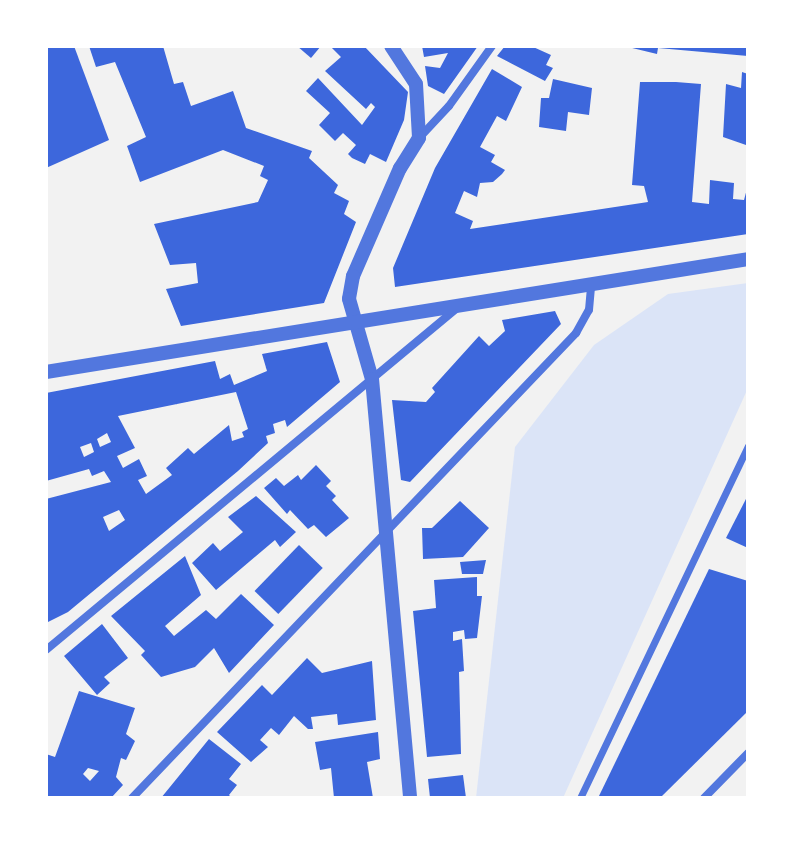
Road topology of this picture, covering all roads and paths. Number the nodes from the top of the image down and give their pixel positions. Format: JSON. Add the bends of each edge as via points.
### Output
{"nodes":[{"id":1,"x":391,"y":46,"type":"edge"},
{"id":2,"x":492,"y":46,"type":"edge"},
{"id":3,"x":419,"y":138,"type":"junction"},
{"id":4,"x":748,"y":259,"type":"edge"},
{"id":5,"x":591,"y":285,"type":"junction"},
{"id":6,"x":457,"y":308,"type":"junction"},
{"id":7,"x":353,"y":322,"type":"junction"},
{"id":8,"x":46,"y":372,"type":"edge"},
{"id":9,"x":372,"y":379,"type":"junction"},
{"id":10,"x":748,"y":446,"type":"edge"},
{"id":11,"x":387,"y":533,"type":"junction"},
{"id":12,"x":46,"y":650,"type":"edge"},
{"id":13,"x":748,"y":753,"type":"edge"},
{"id":14,"x":132,"y":798,"type":"edge"},
{"id":15,"x":410,"y":798,"type":"edge"},
{"id":16,"x":580,"y":798,"type":"edge"},
{"id":17,"x":704,"y":798,"type":"edge"}],
"edges":[{"from":1,"to":3,"type":"street","via":[[416,84]]},
{"from":2,"to":3,"type":"street"},
{"from":3,"to":7,"type":"street","via":[[400,168],[353,276]]},
{"from":4,"to":5,"type":"street"},
{"from":5,"to":6,"type":"street"},
{"from":5,"to":11,"type":"street","via":[[589,310],[576,333]]},
{"from":6,"to":7,"type":"street"},
{"from":6,"to":9,"type":"street"},
{"from":7,"to":8,"type":"street"},
{"from":7,"to":9,"type":"street"},
{"from":9,"to":11,"type":"street"},
{"from":9,"to":12,"type":"street"},
{"from":10,"to":16,"type":"street"},
{"from":11,"to":14,"type":"street"},
{"from":11,"to":15,"type":"street"},
{"from":13,"to":17,"type":"street"}]}
